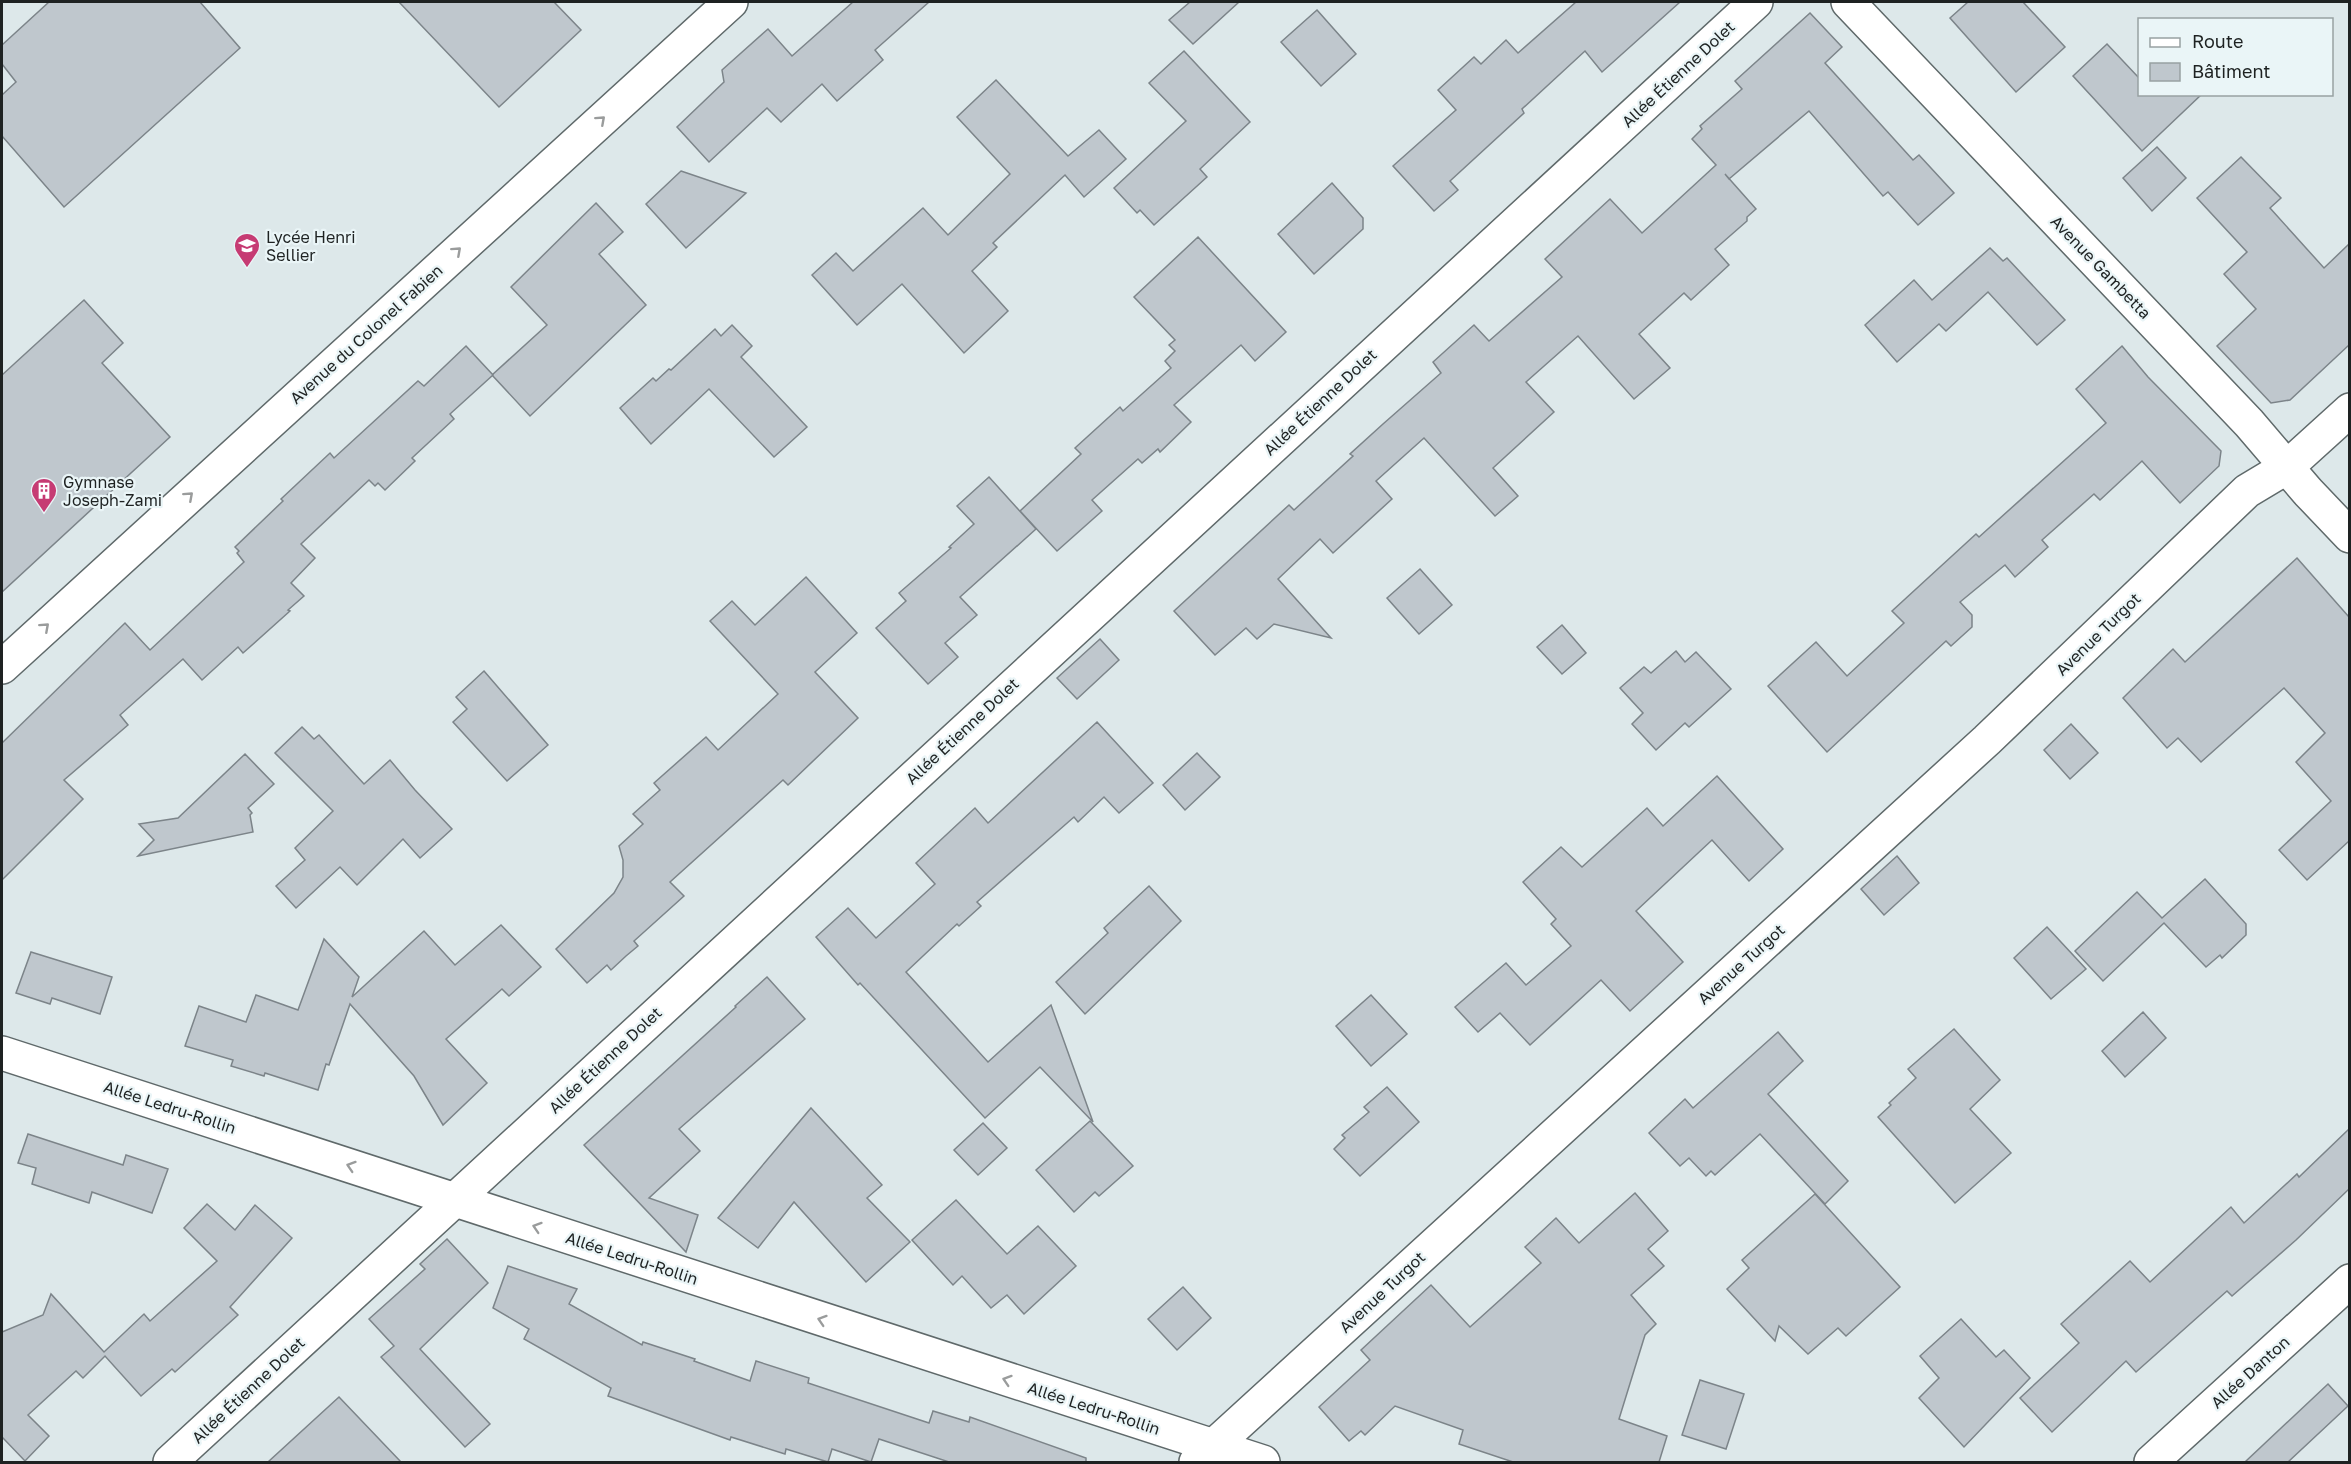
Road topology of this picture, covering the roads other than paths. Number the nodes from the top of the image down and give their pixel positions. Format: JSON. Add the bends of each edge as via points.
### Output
{"nodes":[{"id":1,"x":731,"y":2,"type":"edge"},
{"id":2,"x":1756,"y":2,"type":"edge"},
{"id":3,"x":1848,"y":2,"type":"edge"},
{"id":4,"x":2349,"y":410,"type":"edge"},
{"id":5,"x":2287,"y":467,"type":"junction"},
{"id":6,"x":2349,"y":536,"type":"edge"},
{"id":7,"x":2,"y":667,"type":"edge"},
{"id":8,"x":2,"y":1053,"type":"edge"},
{"id":9,"x":453,"y":1200,"type":"junction"},
{"id":10,"x":2349,"y":1281,"type":"edge"},
{"id":11,"x":1205,"y":1455,"type":"edge"},
{"id":12,"x":170,"y":1462,"type":"edge"},
{"id":13,"x":1263,"y":1462,"type":"edge"},
{"id":14,"x":2151,"y":1462,"type":"edge"}],
"edges":[{"from":7,"to":1,"type":"street","name":"Avenue du Colonel Fabien","one_way":true},
{"from":2,"to":9,"type":"street","name":"Allée Étienne Dolet"},
{"from":3,"to":5,"type":"street","name":"Avenue Gambetta"},
{"from":4,"to":5,"type":"street","name":"Avenue Turgot"},
{"from":5,"to":6,"type":"street","name":"Avenue Gambetta"},
{"from":5,"to":11,"type":"street","name":"Avenue Turgot","via":[[2247,491],[1988,740]]},
{"from":9,"to":8,"type":"street","name":"Allée Ledru-Rollin","one_way":true},
{"from":11,"to":9,"type":"street","name":"Allée Ledru-Rollin","one_way":true},
{"from":9,"to":12,"type":"street","name":"Allée Étienne Dolet"},
{"from":10,"to":14,"type":"street","name":"Allée Danton"},
{"from":11,"to":13,"type":"street","name":"Allée Ledru-Rollin"}]}
